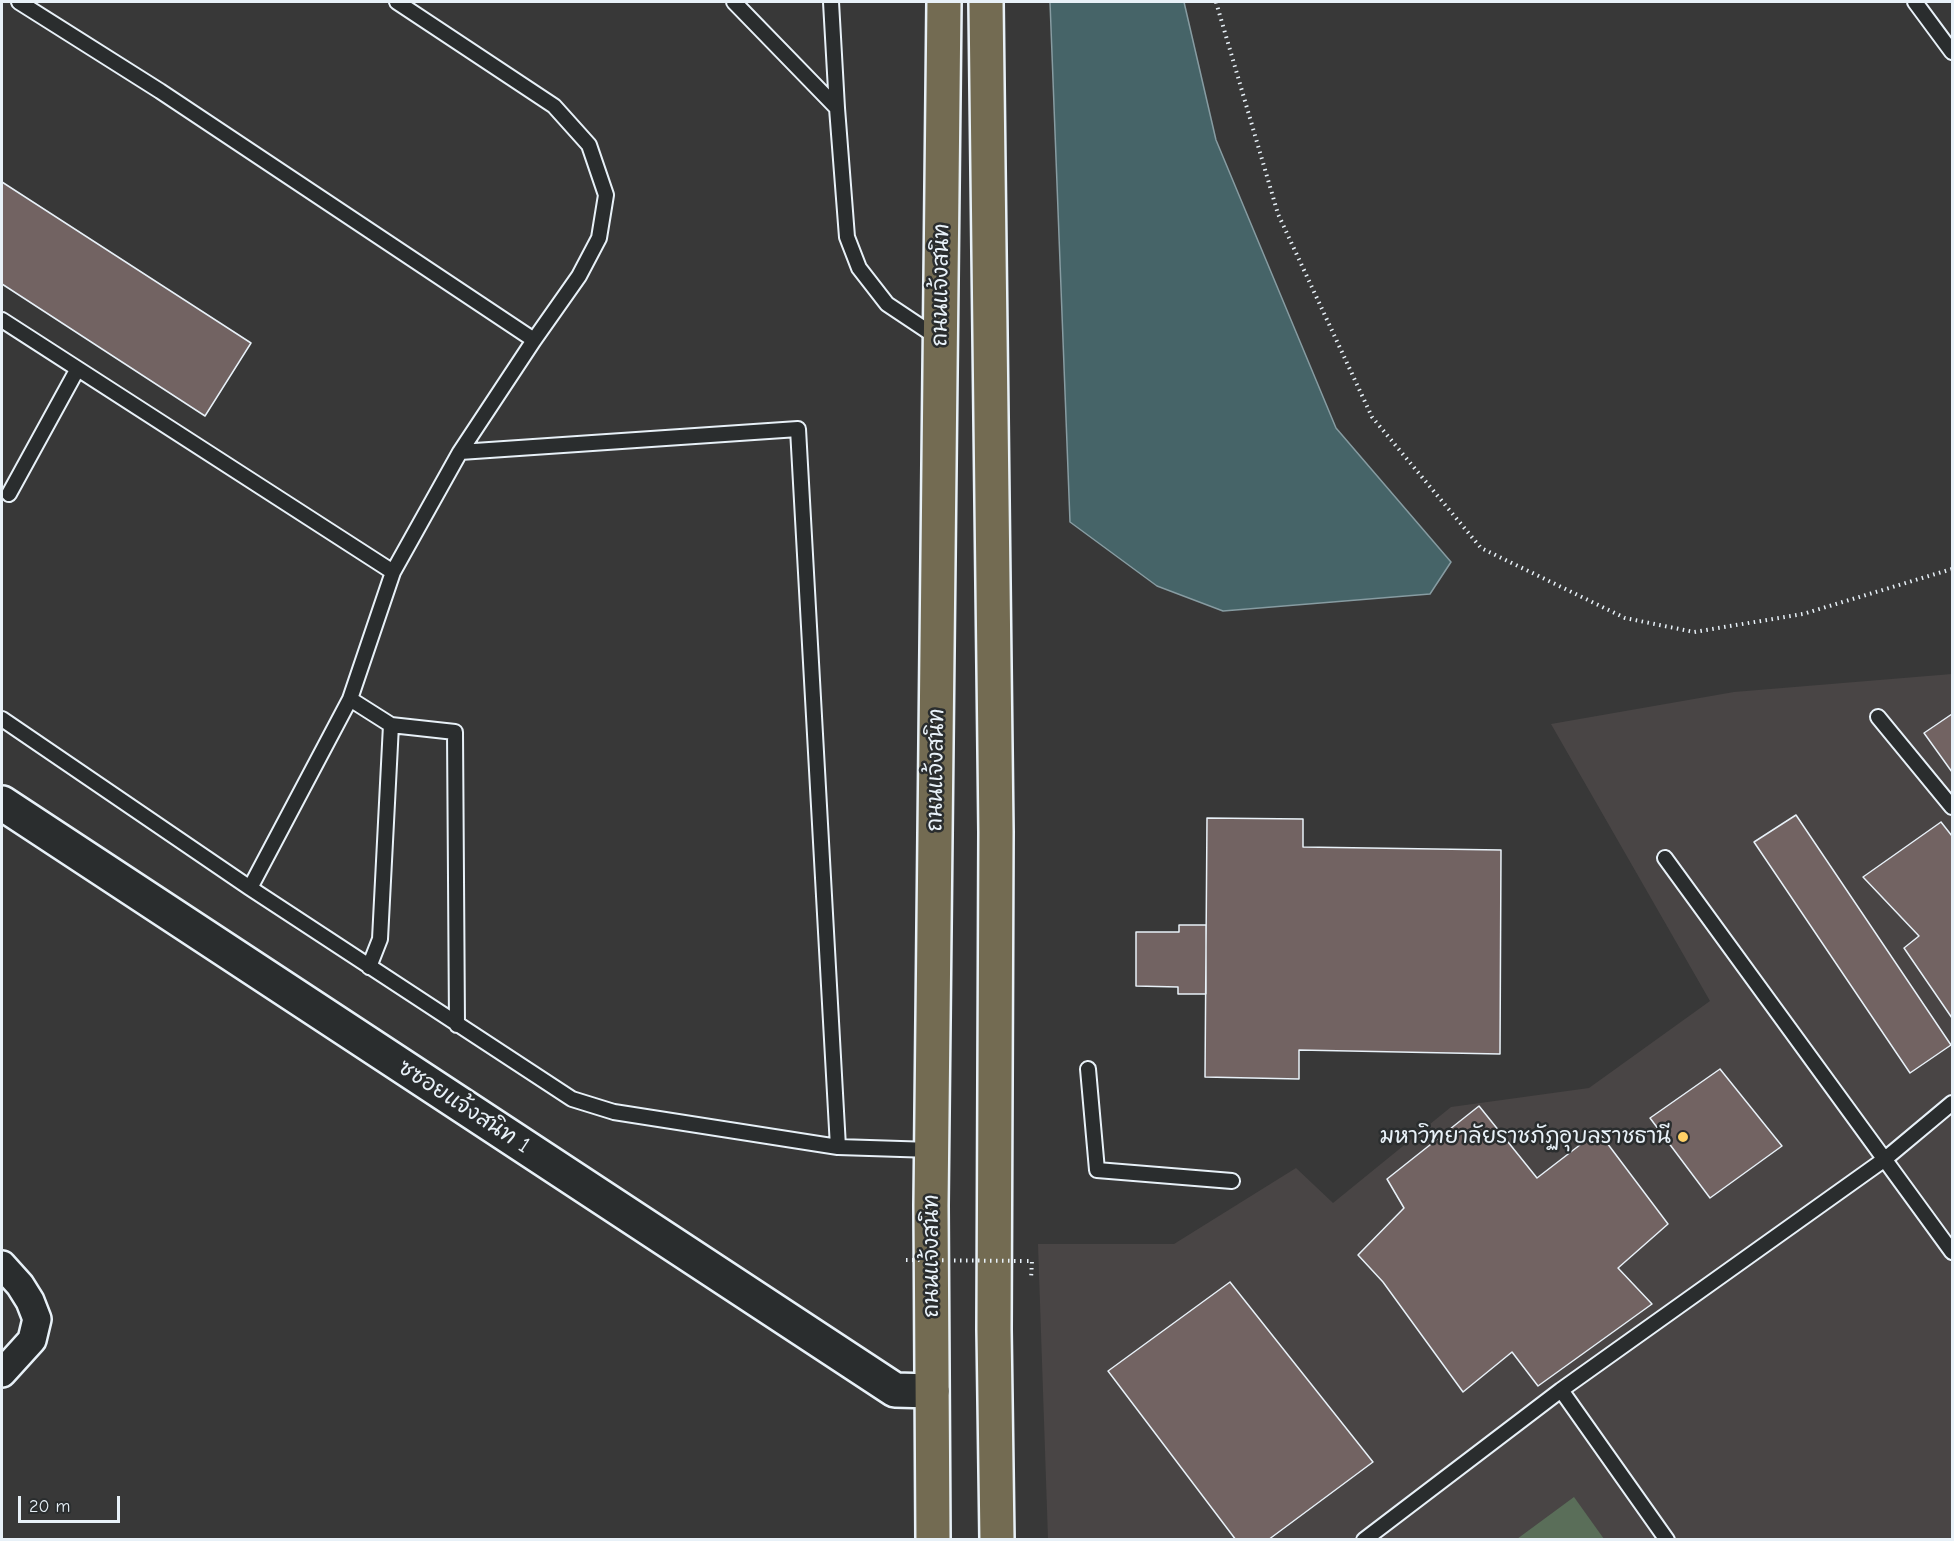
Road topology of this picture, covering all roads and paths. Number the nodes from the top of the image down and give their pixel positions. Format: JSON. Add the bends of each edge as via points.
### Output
{"nodes":[{"id":1,"x":19,"y":2,"type":"edge"},
{"id":2,"x":397,"y":2,"type":"edge"},
{"id":3,"x":734,"y":2,"type":"edge"},
{"id":4,"x":831,"y":2,"type":"edge"},
{"id":5,"x":944,"y":2,"type":"edge"},
{"id":6,"x":986,"y":2,"type":"edge"},
{"id":7,"x":1216,"y":2,"type":"edge"},
{"id":8,"x":1915,"y":2,"type":"edge"},
{"id":9,"x":1953,"y":52,"type":"edge"},
{"id":10,"x":837,"y":108,"type":"junction"},
{"id":11,"x":2,"y":320,"type":"edge"},
{"id":12,"x":940,"y":339,"type":"junction"},
{"id":13,"x":534,"y":340,"type":"junction"},
{"id":14,"x":77,"y":369,"type":"junction"},
{"id":15,"x":460,"y":452,"type":"junction"},
{"id":16,"x":9,"y":494,"type":"dead end"},
{"id":17,"x":1953,"y":569,"type":"edge"},
{"id":18,"x":393,"y":572,"type":"junction"},
{"id":19,"x":350,"y":699,"type":"junction"},
{"id":20,"x":1878,"y":717,"type":"dead end"},
{"id":21,"x":2,"y":719,"type":"edge"},
{"id":22,"x":391,"y":725,"type":"junction"},
{"id":23,"x":2,"y":803,"type":"edge"},
{"id":24,"x":1953,"y":807,"type":"edge"},
{"id":25,"x":1665,"y":858,"type":"dead end"},
{"id":26,"x":250,"y":888,"type":"junction"},
{"id":27,"x":369,"y":967,"type":"junction"},
{"id":28,"x":457,"y":1025,"type":"junction"},
{"id":29,"x":1088,"y":1069,"type":"dead end"},
{"id":30,"x":1953,"y":1102,"type":"edge"},
{"id":31,"x":838,"y":1147,"type":"junction"},
{"id":32,"x":932,"y":1150,"type":"junction"},
{"id":33,"x":1885,"y":1159,"type":"junction"},
{"id":34,"x":1232,"y":1181,"type":"dead end"},
{"id":35,"x":1953,"y":1252,"type":"edge"},
{"id":36,"x":906,"y":1260,"type":"dead end"},
{"id":37,"x":1026,"y":1261,"type":"dead end"},
{"id":38,"x":2,"y":1265,"type":"edge"},
{"id":39,"x":2,"y":1373,"type":"edge"},
{"id":40,"x":1561,"y":1390,"type":"junction"},
{"id":41,"x":932,"y":1391,"type":"junction"},
{"id":42,"x":933,"y":1539,"type":"edge"},
{"id":43,"x":997,"y":1539,"type":"edge"},
{"id":44,"x":1364,"y":1539,"type":"edge"},
{"id":45,"x":1667,"y":1539,"type":"edge"}],
"edges":[{"from":1,"to":13,"type":"lane"},
{"from":2,"to":13,"type":"lane","via":[[554,106],[589,145],[606,195],[599,238],[579,276]]},
{"from":3,"to":10,"type":"lane"},
{"from":4,"to":10,"type":"lane"},
{"from":5,"to":12,"type":"main road","name":"ถนนแจ้งสนิท"},
{"from":6,"to":43,"type":"main road","name":"ถนนแจ้งสนิท","via":[[996,832]]},
{"from":7,"to":17,"type":"path","via":[[1278,214],[1372,417],[1481,548],[1625,618],[1694,633],[1803,614]]},
{"from":8,"to":9,"type":"lane"},
{"from":10,"to":12,"type":"lane","via":[[847,237],[859,268],[887,304]]},
{"from":11,"to":14,"type":"lane"},
{"from":12,"to":32,"type":"main road","name":"ถนนแจ้งสนิท"},
{"from":13,"to":15,"type":"lane"},
{"from":14,"to":16,"type":"lane"},
{"from":14,"to":18,"type":"lane"},
{"from":15,"to":18,"type":"lane"},
{"from":15,"to":31,"type":"lane","via":[[798,429]]},
{"from":18,"to":19,"type":"lane"},
{"from":19,"to":22,"type":"lane"},
{"from":19,"to":26,"type":"lane"},
{"from":20,"to":24,"type":"lane"},
{"from":21,"to":26,"type":"lane"},
{"from":22,"to":27,"type":"lane","via":[[380,939]]},
{"from":22,"to":28,"type":"lane","via":[[455,732]]},
{"from":23,"to":41,"type":"street","name":"ซซอยแจ้งสนิท 1","via":[[895,1390]]},
{"from":25,"to":33,"type":"lane"},
{"from":26,"to":27,"type":"lane"},
{"from":27,"to":28,"type":"lane"},
{"from":28,"to":31,"type":"lane","via":[[572,1099],[614,1112]]},
{"from":29,"to":34,"type":"lane","via":[[1097,1170]]},
{"from":30,"to":33,"type":"lane"},
{"from":31,"to":32,"type":"lane"},
{"from":32,"to":41,"type":"main road","name":"ถนนแจ้งสนิท"},
{"from":33,"to":35,"type":"lane"},
{"from":33,"to":40,"type":"lane"},
{"from":36,"to":37,"type":"path","bridge":true},
{"from":38,"to":39,"type":"street","via":[[20,1285],[37,1319],[32,1340]]},
{"from":40,"to":44,"type":"lane"},
{"from":40,"to":45,"type":"lane"},
{"from":41,"to":42,"type":"main road","name":"ถนนแจ้งสนิท"}]}
